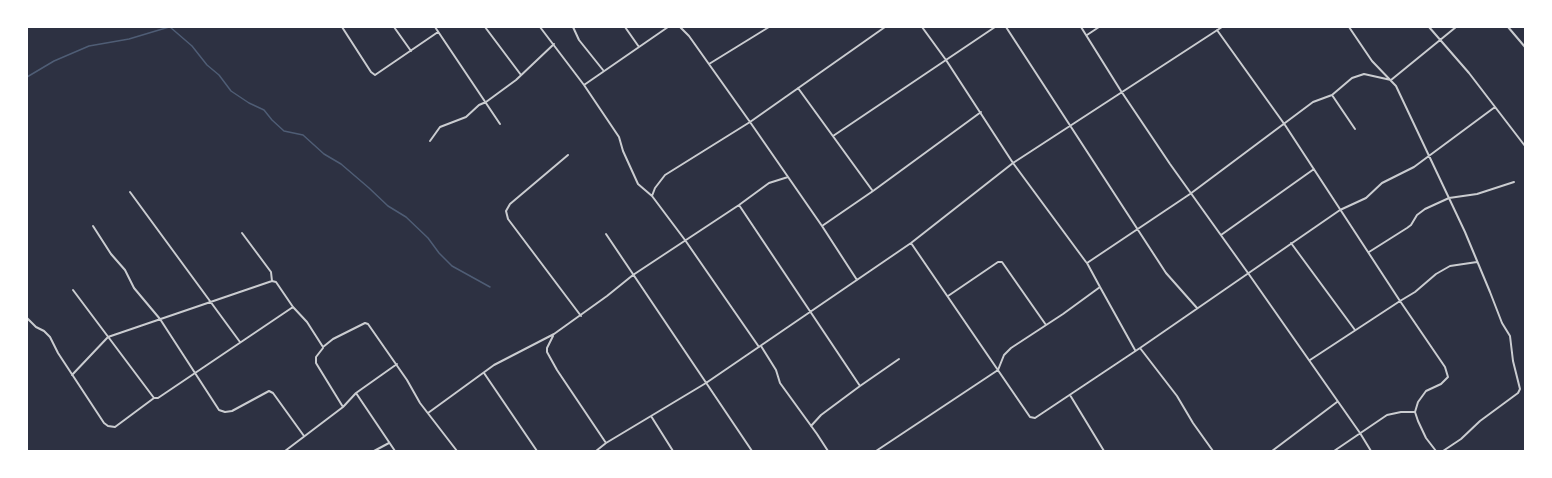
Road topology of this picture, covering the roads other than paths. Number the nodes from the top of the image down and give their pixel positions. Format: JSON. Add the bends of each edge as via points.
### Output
{"nodes":[{"id":1,"x":342,"y":27,"type":"edge"},
{"id":2,"x":394,"y":27,"type":"edge"},
{"id":3,"x":435,"y":27,"type":"edge"},
{"id":4,"x":485,"y":27,"type":"edge"},
{"id":5,"x":540,"y":27,"type":"edge"},
{"id":6,"x":573,"y":27,"type":"edge"},
{"id":7,"x":625,"y":27,"type":"edge"},
{"id":8,"x":668,"y":27,"type":"edge"},
{"id":9,"x":680,"y":27,"type":"edge"},
{"id":10,"x":769,"y":27,"type":"edge"},
{"id":11,"x":885,"y":27,"type":"edge"},
{"id":12,"x":922,"y":27,"type":"edge"},
{"id":13,"x":995,"y":27,"type":"edge"},
{"id":14,"x":1006,"y":27,"type":"edge"},
{"id":15,"x":1081,"y":27,"type":"edge"},
{"id":16,"x":1099,"y":27,"type":"edge"},
{"id":17,"x":1222,"y":27,"type":"edge"},
{"id":18,"x":1349,"y":27,"type":"edge"},
{"id":19,"x":1429,"y":27,"type":"edge"},
{"id":20,"x":1456,"y":27,"type":"edge"},
{"id":21,"x":1508,"y":27,"type":"edge"},
{"id":22,"x":1218,"y":30,"type":"junction"},
{"id":23,"x":438,"y":32,"type":"junction"},
{"id":24,"x":1087,"y":35,"type":"junction"},
{"id":25,"x":1440,"y":40,"type":"junction"},
{"id":26,"x":554,"y":44,"type":"junction"},
{"id":27,"x":639,"y":47,"type":"junction"},
{"id":28,"x":1525,"y":47,"type":"edge"},
{"id":29,"x":411,"y":51,"type":"junction"},
{"id":30,"x":946,"y":60,"type":"junction"},
{"id":31,"x":709,"y":64,"type":"junction"},
{"id":32,"x":603,"y":70,"type":"junction"},
{"id":33,"x":521,"y":75,"type":"junction"},
{"id":34,"x":1391,"y":80,"type":"junction"},
{"id":35,"x":584,"y":85,"type":"junction"},
{"id":36,"x":798,"y":88,"type":"junction"},
{"id":37,"x":1121,"y":92,"type":"junction"},
{"id":38,"x":1332,"y":95,"type":"junction"},
{"id":39,"x":486,"y":102,"type":"junction"},
{"id":40,"x":1495,"y":107,"type":"junction"},
{"id":41,"x":981,"y":112,"type":"junction"},
{"id":42,"x":750,"y":122,"type":"junction"},
{"id":43,"x":500,"y":124,"type":"dead end"},
{"id":44,"x":1071,"y":125,"type":"junction"},
{"id":45,"x":1285,"y":125,"type":"junction"},
{"id":46,"x":1355,"y":129,"type":"dead end"},
{"id":47,"x":833,"y":136,"type":"junction"},
{"id":48,"x":430,"y":141,"type":"dead end"},
{"id":49,"x":1525,"y":146,"type":"edge"},
{"id":50,"x":568,"y":155,"type":"dead end"},
{"id":51,"x":1429,"y":155,"type":"junction"},
{"id":52,"x":1013,"y":163,"type":"junction"},
{"id":53,"x":1314,"y":169,"type":"junction"},
{"id":54,"x":788,"y":177,"type":"junction"},
{"id":55,"x":1514,"y":182,"type":"dead end"},
{"id":56,"x":873,"y":191,"type":"junction"},
{"id":57,"x":130,"y":192,"type":"dead end"},
{"id":58,"x":1191,"y":194,"type":"junction"},
{"id":59,"x":652,"y":196,"type":"junction"},
{"id":60,"x":1449,"y":198,"type":"junction"},
{"id":61,"x":739,"y":205,"type":"junction"},
{"id":62,"x":1340,"y":210,"type":"junction"},
{"id":63,"x":822,"y":225,"type":"junction"},
{"id":64,"x":93,"y":226,"type":"dead end"},
{"id":65,"x":1137,"y":229,"type":"junction"},
{"id":66,"x":242,"y":233,"type":"dead end"},
{"id":67,"x":606,"y":234,"type":"dead end"},
{"id":68,"x":1221,"y":235,"type":"junction"},
{"id":69,"x":686,"y":240,"type":"junction"},
{"id":70,"x":911,"y":243,"type":"junction"},
{"id":71,"x":1291,"y":243,"type":"junction"},
{"id":72,"x":1369,"y":253,"type":"junction"},
{"id":73,"x":1478,"y":261,"type":"junction"},
{"id":74,"x":1087,"y":263,"type":"junction"},
{"id":75,"x":1248,"y":273,"type":"junction"},
{"id":76,"x":633,"y":275,"type":"junction"},
{"id":77,"x":857,"y":280,"type":"junction"},
{"id":78,"x":272,"y":281,"type":"junction"},
{"id":79,"x":1100,"y":287,"type":"junction"},
{"id":80,"x":73,"y":290,"type":"dead end"},
{"id":81,"x":947,"y":296,"type":"junction"},
{"id":82,"x":210,"y":301,"type":"junction"},
{"id":83,"x":1400,"y":301,"type":"junction"},
{"id":84,"x":293,"y":307,"type":"junction"},
{"id":85,"x":1197,"y":308,"type":"junction"},
{"id":86,"x":811,"y":311,"type":"junction"},
{"id":87,"x":580,"y":316,"type":"junction"},
{"id":88,"x":27,"y":318,"type":"edge"},
{"id":89,"x":160,"y":319,"type":"junction"},
{"id":90,"x":1046,"y":325,"type":"junction"},
{"id":91,"x":1355,"y":330,"type":"junction"},
{"id":92,"x":554,"y":334,"type":"junction"},
{"id":93,"x":108,"y":337,"type":"junction"},
{"id":94,"x":240,"y":342,"type":"junction"},
{"id":95,"x":760,"y":346,"type":"junction"},
{"id":96,"x":323,"y":347,"type":"junction"},
{"id":97,"x":1140,"y":348,"type":"junction"},
{"id":98,"x":1135,"y":351,"type":"junction"},
{"id":99,"x":899,"y":359,"type":"dead end"},
{"id":100,"x":1309,"y":361,"type":"junction"},
{"id":101,"x":397,"y":364,"type":"junction"},
{"id":102,"x":998,"y":370,"type":"junction"},
{"id":103,"x":195,"y":372,"type":"junction"},
{"id":104,"x":484,"y":373,"type":"junction"},
{"id":105,"x":72,"y":375,"type":"junction"},
{"id":106,"x":706,"y":383,"type":"junction"},
{"id":107,"x":860,"y":386,"type":"junction"},
{"id":108,"x":356,"y":393,"type":"junction"},
{"id":109,"x":1070,"y":395,"type":"junction"},
{"id":110,"x":154,"y":398,"type":"junction"},
{"id":111,"x":1338,"y":402,"type":"junction"},
{"id":112,"x":343,"y":407,"type":"junction"},
{"id":113,"x":1415,"y":412,"type":"junction"},
{"id":114,"x":428,"y":413,"type":"junction"},
{"id":115,"x":651,"y":416,"type":"junction"},
{"id":116,"x":811,"y":426,"type":"junction"},
{"id":117,"x":1360,"y":433,"type":"junction"},
{"id":118,"x":304,"y":436,"type":"junction"},
{"id":119,"x":389,"y":443,"type":"junction"},
{"id":120,"x":606,"y":443,"type":"junction"},
{"id":121,"x":285,"y":451,"type":"edge"},
{"id":122,"x":374,"y":451,"type":"edge"},
{"id":123,"x":394,"y":451,"type":"edge"},
{"id":124,"x":457,"y":451,"type":"edge"},
{"id":125,"x":537,"y":451,"type":"edge"},
{"id":126,"x":596,"y":451,"type":"edge"},
{"id":127,"x":673,"y":451,"type":"edge"},
{"id":128,"x":752,"y":451,"type":"edge"},
{"id":129,"x":828,"y":451,"type":"edge"},
{"id":130,"x":876,"y":451,"type":"edge"},
{"id":131,"x":1104,"y":451,"type":"edge"},
{"id":132,"x":1213,"y":451,"type":"edge"},
{"id":133,"x":1272,"y":451,"type":"edge"},
{"id":134,"x":1334,"y":451,"type":"edge"},
{"id":135,"x":1371,"y":451,"type":"edge"},
{"id":136,"x":1436,"y":451,"type":"edge"},
{"id":137,"x":1443,"y":451,"type":"edge"}],
"edges":[{"from":1,"to":29,"type":"street","via":[[375,75]]},
{"from":2,"to":29,"type":"street"},
{"from":3,"to":23,"type":"street"},
{"from":4,"to":33,"type":"street"},
{"from":5,"to":26,"type":"street"},
{"from":6,"to":32,"type":"street"},
{"from":7,"to":27,"type":"street"},
{"from":8,"to":27,"type":"street"},
{"from":9,"to":31,"type":"street"},
{"from":10,"to":31,"type":"street"},
{"from":11,"to":36,"type":"street"},
{"from":12,"to":30,"type":"street"},
{"from":13,"to":30,"type":"street"},
{"from":14,"to":44,"type":"street"},
{"from":15,"to":24,"type":"street"},
{"from":16,"to":24,"type":"street"},
{"from":17,"to":22,"type":"street"},
{"from":18,"to":34,"type":"street","via":[[1372,61]]},
{"from":19,"to":25,"type":"street"},
{"from":20,"to":25,"type":"street"},
{"from":21,"to":28,"type":"street"},
{"from":22,"to":37,"type":"street"},
{"from":22,"to":45,"type":"street"},
{"from":23,"to":29,"type":"street"},
{"from":23,"to":39,"type":"street"},
{"from":24,"to":37,"type":"street"},
{"from":25,"to":34,"type":"street"},
{"from":25,"to":40,"type":"street"},
{"from":26,"to":33,"type":"street"},
{"from":26,"to":35,"type":"street"},
{"from":27,"to":32,"type":"street"},
{"from":30,"to":41,"type":"street"},
{"from":30,"to":47,"type":"street"},
{"from":31,"to":42,"type":"street"},
{"from":32,"to":35,"type":"street"},
{"from":33,"to":39,"type":"street"},
{"from":34,"to":38,"type":"street","via":[[1364,74],[1352,78]]},
{"from":34,"to":51,"type":"street"},
{"from":35,"to":59,"type":"street","via":[[619,137],[638,184]]},
{"from":36,"to":42,"type":"street"},
{"from":36,"to":47,"type":"street"},
{"from":37,"to":44,"type":"street"},
{"from":37,"to":58,"type":"street"},
{"from":38,"to":45,"type":"street","via":[[1313,102]]},
{"from":38,"to":46,"type":"street"},
{"from":39,"to":43,"type":"street"},
{"from":39,"to":48,"type":"street","via":[[461,120],[440,127]]},
{"from":40,"to":49,"type":"street"},
{"from":40,"to":51,"type":"street"},
{"from":41,"to":52,"type":"street"},
{"from":41,"to":56,"type":"street"},
{"from":42,"to":54,"type":"street"},
{"from":42,"to":59,"type":"street","via":[[665,175]]},
{"from":44,"to":52,"type":"street"},
{"from":44,"to":65,"type":"street"},
{"from":45,"to":53,"type":"street"},
{"from":45,"to":58,"type":"street"},
{"from":47,"to":56,"type":"street"},
{"from":50,"to":87,"type":"street","via":[[506,211]]},
{"from":51,"to":60,"type":"street"},
{"from":51,"to":62,"type":"street","via":[[1382,183],[1366,198]]},
{"from":52,"to":70,"type":"street"},
{"from":52,"to":74,"type":"street"},
{"from":53,"to":62,"type":"street"},
{"from":53,"to":68,"type":"street"},
{"from":54,"to":61,"type":"street","via":[[769,183]]},
{"from":54,"to":63,"type":"street"},
{"from":55,"to":60,"type":"street"},
{"from":56,"to":63,"type":"street"},
{"from":57,"to":82,"type":"street"},
{"from":58,"to":65,"type":"street"},
{"from":58,"to":68,"type":"street"},
{"from":59,"to":69,"type":"street"},
{"from":60,"to":72,"type":"street","via":[[1425,209],[1411,225]]},
{"from":60,"to":73,"type":"street"},
{"from":61,"to":69,"type":"street"},
{"from":61,"to":86,"type":"street"},
{"from":62,"to":71,"type":"street"},
{"from":62,"to":72,"type":"street"},
{"from":63,"to":77,"type":"street"},
{"from":64,"to":89,"type":"street"},
{"from":65,"to":74,"type":"street"},
{"from":65,"to":85,"type":"street","via":[[1166,273]]},
{"from":66,"to":78,"type":"street","via":[[271,272]]},
{"from":67,"to":76,"type":"street"},
{"from":68,"to":75,"type":"street"},
{"from":69,"to":76,"type":"street"},
{"from":69,"to":95,"type":"street"},
{"from":70,"to":77,"type":"street"},
{"from":70,"to":81,"type":"street"},
{"from":71,"to":75,"type":"street"},
{"from":71,"to":91,"type":"street"},
{"from":72,"to":83,"type":"street"},
{"from":73,"to":83,"type":"street","via":[[1450,266]]},
{"from":73,"to":137,"type":"street","via":[[1510,336],[1520,389]]},
{"from":74,"to":79,"type":"street"},
{"from":75,"to":85,"type":"street"},
{"from":75,"to":100,"type":"street"},
{"from":76,"to":87,"type":"street"},
{"from":76,"to":106,"type":"street"},
{"from":77,"to":86,"type":"street"},
{"from":78,"to":82,"type":"street"},
{"from":78,"to":84,"type":"street"},
{"from":79,"to":90,"type":"street"},
{"from":79,"to":98,"type":"street"},
{"from":80,"to":93,"type":"street"},
{"from":81,"to":90,"type":"street","via":[[1002,262]]},
{"from":81,"to":102,"type":"street"},
{"from":82,"to":89,"type":"street"},
{"from":82,"to":94,"type":"street"},
{"from":83,"to":91,"type":"street"},
{"from":83,"to":113,"type":"street","via":[[1445,366],[1448,377],[1426,392]]},
{"from":84,"to":94,"type":"street"},
{"from":84,"to":96,"type":"street"},
{"from":85,"to":97,"type":"street"},
{"from":86,"to":95,"type":"street"},
{"from":86,"to":107,"type":"street"},
{"from":87,"to":92,"type":"street"},
{"from":88,"to":105,"type":"street","via":[[50,337]]},
{"from":89,"to":93,"type":"street"},
{"from":89,"to":103,"type":"street"},
{"from":90,"to":102,"type":"street","via":[[1011,348]]},
{"from":91,"to":100,"type":"street"},
{"from":92,"to":104,"type":"street"},
{"from":92,"to":120,"type":"street","via":[[547,352]]},
{"from":93,"to":105,"type":"street"},
{"from":93,"to":110,"type":"street"},
{"from":94,"to":103,"type":"street"},
{"from":95,"to":106,"type":"street"},
{"from":95,"to":116,"type":"street","via":[[780,383]]},
{"from":96,"to":101,"type":"street","via":[[365,323]]},
{"from":96,"to":112,"type":"street","via":[[316,363]]},
{"from":97,"to":98,"type":"street"},
{"from":97,"to":132,"type":"street"},
{"from":98,"to":109,"type":"street"},
{"from":99,"to":107,"type":"street"},
{"from":100,"to":111,"type":"street"},
{"from":101,"to":108,"type":"street"},
{"from":101,"to":114,"type":"street"},
{"from":102,"to":109,"type":"street","via":[[1033,418]]},
{"from":102,"to":130,"type":"street"},
{"from":103,"to":110,"type":"street"},
{"from":103,"to":118,"type":"street","via":[[219,410],[225,412],[263,393],[273,393]]},
{"from":104,"to":114,"type":"street"},
{"from":104,"to":125,"type":"street"},
{"from":105,"to":110,"type":"street","via":[[108,426],[115,427]]},
{"from":106,"to":115,"type":"street"},
{"from":106,"to":128,"type":"street"},
{"from":107,"to":116,"type":"street"},
{"from":108,"to":112,"type":"street"},
{"from":108,"to":119,"type":"street"},
{"from":109,"to":131,"type":"street"},
{"from":111,"to":117,"type":"street"},
{"from":111,"to":133,"type":"street"},
{"from":112,"to":118,"type":"street"},
{"from":113,"to":117,"type":"street","via":[[1387,415]]},
{"from":113,"to":136,"type":"street"},
{"from":114,"to":124,"type":"street"},
{"from":115,"to":120,"type":"street"},
{"from":115,"to":127,"type":"street"},
{"from":116,"to":129,"type":"street"},
{"from":117,"to":134,"type":"street"},
{"from":117,"to":135,"type":"street"},
{"from":118,"to":121,"type":"street"},
{"from":119,"to":122,"type":"street"},
{"from":119,"to":123,"type":"street"},
{"from":120,"to":126,"type":"street"}]}
